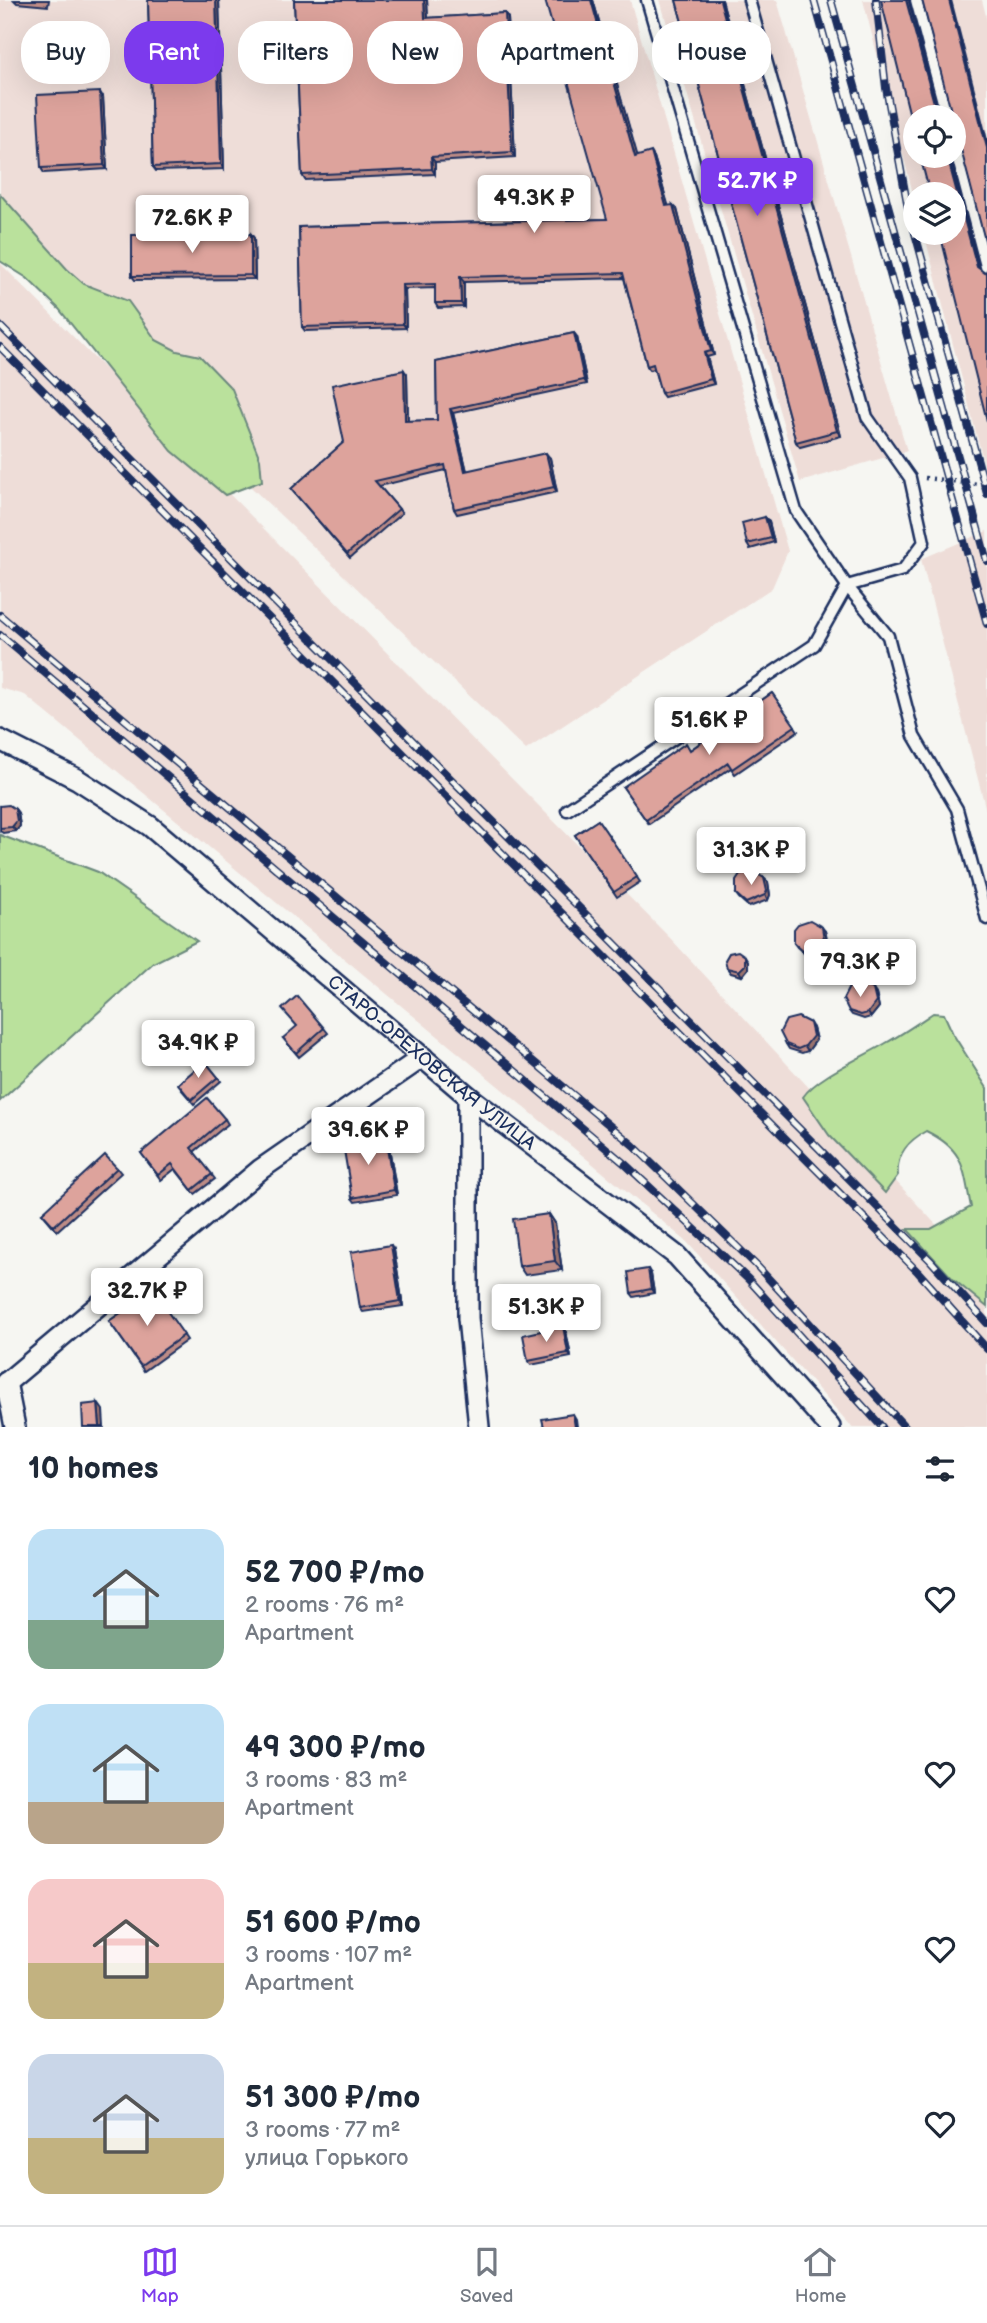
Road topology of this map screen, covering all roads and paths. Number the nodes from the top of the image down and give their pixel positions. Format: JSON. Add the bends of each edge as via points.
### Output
{"nodes":[{"id":1,"x":647,"y":0,"type":"edge"},
{"id":2,"x":749,"y":0,"type":"edge"},
{"id":3,"x":916,"y":0,"type":"edge"},
{"id":4,"x":944,"y":105,"type":"edge"},
{"id":5,"x":960,"y":168,"type":"edge"},
{"id":6,"x":987,"y":270,"type":"edge"},
{"id":7,"x":910,"y":478,"type":"junction"},
{"id":8,"x":987,"y":485,"type":"edge"},
{"id":9,"x":847,"y":586,"type":"junction"},
{"id":10,"x":0,"y":740,"type":"edge"},
{"id":11,"x":566,"y":810,"type":"dead end"},
{"id":12,"x":987,"y":919,"type":"edge"},
{"id":13,"x":423,"y":1057,"type":"junction"},
{"id":14,"x":468,"y":1096,"type":"junction"},
{"id":15,"x":3,"y":1385,"type":"edge"},
{"id":16,"x":15,"y":1427,"type":"edge"},
{"id":17,"x":479,"y":1427,"type":"edge"},
{"id":18,"x":830,"y":1427,"type":"edge"}],
"edges":[{"from":1,"to":9,"type":"lane","via":[[796,511]]},
{"from":2,"to":7,"type":"lane","via":[[867,417]]},
{"from":3,"to":4,"type":"lane"},
{"from":5,"to":6,"type":"lane"},
{"from":7,"to":8,"type":"path"},
{"from":7,"to":9,"type":"lane","via":[[924,542],[904,570]]},
{"from":9,"to":11,"type":"lane","via":[[814,645]]},
{"from":9,"to":12,"type":"lane","via":[[888,636],[914,736],[957,809]]},
{"from":10,"to":13,"type":"street","name":"СТАРО-ОРЕХОВСКАЯ УЛИЦА","via":[[77,779],[150,826]]},
{"from":13,"to":14,"type":"street","name":"СТАРО-ОРЕХОВСКАЯ УЛИЦА"},
{"from":13,"to":15,"type":"street","via":[[261,1169]]},
{"from":14,"to":17,"type":"street","via":[[468,1318]]},
{"from":14,"to":18,"type":"street","name":"СТАРО-ОРЕХОВСКАЯ УЛИЦА","via":[[677,1256]]},
{"from":15,"to":16,"type":"street"}]}
